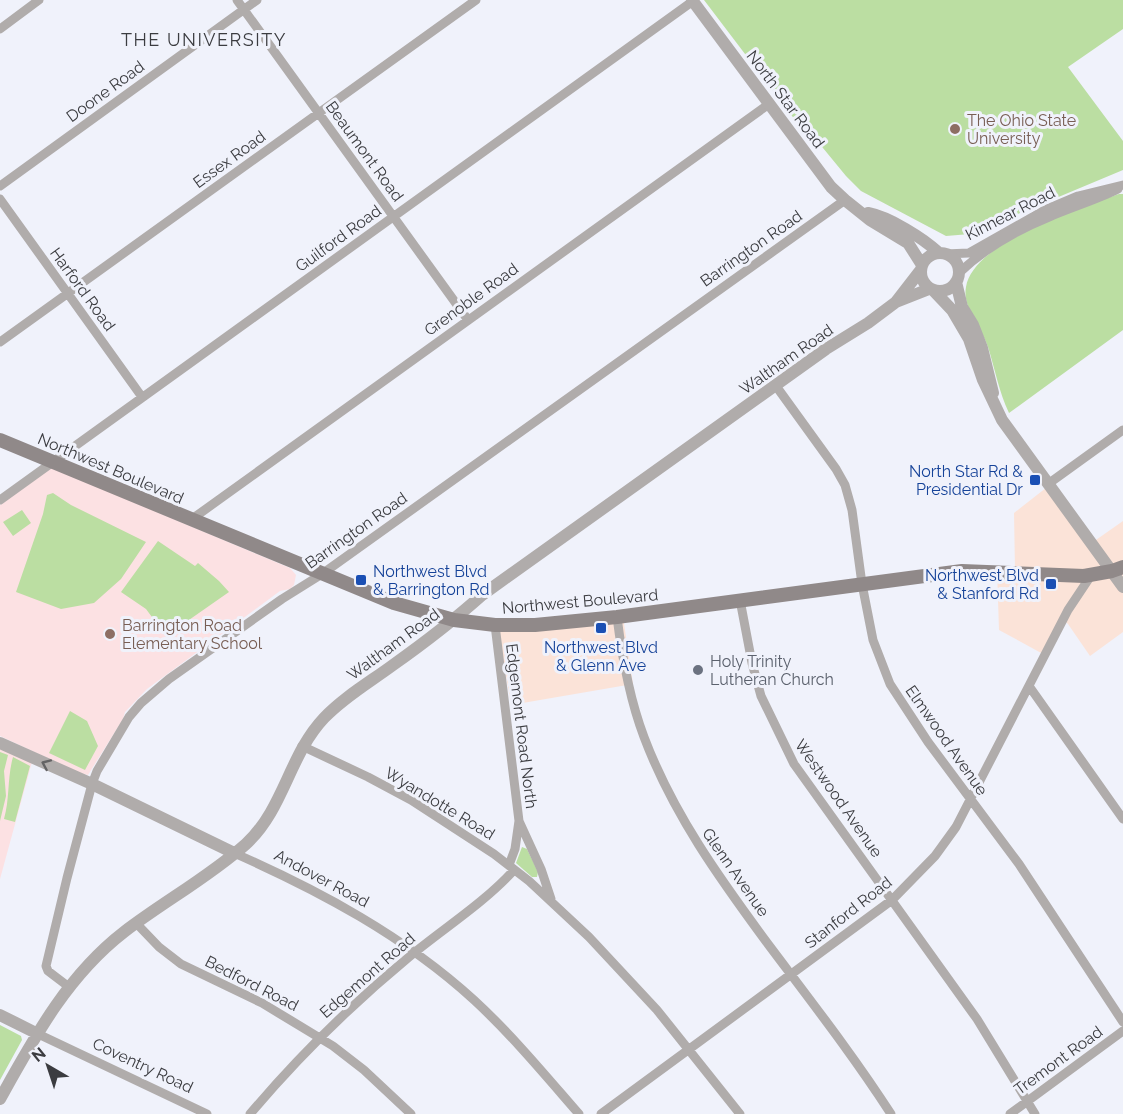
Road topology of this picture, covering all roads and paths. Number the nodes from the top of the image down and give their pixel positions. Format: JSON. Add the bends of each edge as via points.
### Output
{"nodes":[{"id":1,"x":39,"y":0,"type":"edge"},
{"id":2,"x":237,"y":0,"type":"edge"},
{"id":3,"x":257,"y":0,"type":"edge"},
{"id":4,"x":476,"y":0,"type":"edge"},
{"id":5,"x":692,"y":1,"type":"edge"},
{"id":6,"x":244,"y":10,"type":"junction"},
{"id":7,"x":0,"y":29,"type":"edge"},
{"id":8,"x":769,"y":104,"type":"junction"},
{"id":9,"x":319,"y":113,"type":"junction"},
{"id":10,"x":0,"y":186,"type":"edge"},
{"id":11,"x":1123,"y":186,"type":"edge"},
{"id":12,"x":0,"y":199,"type":"edge"},
{"id":13,"x":845,"y":200,"type":"junction"},
{"id":14,"x":861,"y":212,"type":"junction"},
{"id":15,"x":393,"y":217,"type":"junction"},
{"id":16,"x":942,"y":253,"type":"junction"},
{"id":17,"x":921,"y":268,"type":"junction"},
{"id":18,"x":958,"y":278,"type":"junction"},
{"id":19,"x":931,"y":290,"type":"junction"},
{"id":20,"x":68,"y":294,"type":"junction"},
{"id":21,"x":896,"y":302,"type":"junction"},
{"id":22,"x":468,"y":320,"type":"junction"},
{"id":23,"x":0,"y":342,"type":"edge"},
{"id":24,"x":776,"y":386,"type":"junction"},
{"id":25,"x":142,"y":397,"type":"junction"},
{"id":26,"x":995,"y":406,"type":"junction"},
{"id":27,"x":1123,"y":430,"type":"edge"},
{"id":28,"x":0,"y":440,"type":"edge"},
{"id":29,"x":54,"y":461,"type":"junction"},
{"id":30,"x":1048,"y":484,"type":"junction"},
{"id":31,"x":0,"y":500,"type":"edge"},
{"id":32,"x":192,"y":519,"type":"junction"},
{"id":33,"x":1117,"y":569,"type":"edge"},
{"id":34,"x":322,"y":574,"type":"junction"},
{"id":35,"x":1092,"y":574,"type":"junction"},
{"id":36,"x":862,"y":584,"type":"junction"},
{"id":37,"x":1123,"y":586,"type":"edge"},
{"id":38,"x":740,"y":600,"type":"junction"},
{"id":39,"x":616,"y":618,"type":"junction"},
{"id":40,"x":454,"y":620,"type":"junction"},
{"id":41,"x":495,"y":625,"type":"junction"},
{"id":42,"x":1029,"y":686,"type":"junction"},
{"id":43,"x":0,"y":743,"type":"edge"},
{"id":44,"x":302,"y":746,"type":"junction"},
{"id":45,"x":92,"y":784,"type":"junction"},
{"id":46,"x":971,"y":800,"type":"junction"},
{"id":47,"x":1123,"y":819,"type":"edge"},
{"id":48,"x":519,"y":821,"type":"junction"},
{"id":49,"x":234,"y":853,"type":"junction"},
{"id":50,"x":511,"y":868,"type":"junction"},
{"id":51,"x":892,"y":900,"type":"junction"},
{"id":52,"x":552,"y":902,"type":"junction"},
{"id":53,"x":136,"y":923,"type":"junction"},
{"id":54,"x":414,"y":953,"type":"junction"},
{"id":55,"x":791,"y":974,"type":"junction"},
{"id":56,"x":69,"y":987,"type":"junction"},
{"id":57,"x":0,"y":1015,"type":"edge"},
{"id":58,"x":1123,"y":1022,"type":"edge"},
{"id":59,"x":1123,"y":1031,"type":"edge"},
{"id":60,"x":36,"y":1033,"type":"junction"},
{"id":61,"x":320,"y":1037,"type":"junction"},
{"id":62,"x":689,"y":1049,"type":"junction"},
{"id":63,"x":0,"y":1099,"type":"edge"},
{"id":64,"x":1028,"y":1101,"type":"junction"},
{"id":65,"x":207,"y":1114,"type":"edge"},
{"id":66,"x":250,"y":1114,"type":"edge"},
{"id":67,"x":411,"y":1114,"type":"edge"},
{"id":68,"x":579,"y":1114,"type":"edge"},
{"id":69,"x":601,"y":1114,"type":"edge"},
{"id":70,"x":740,"y":1114,"type":"edge"},
{"id":71,"x":891,"y":1114,"type":"edge"},
{"id":72,"x":1010,"y":1114,"type":"edge"},
{"id":73,"x":1035,"y":1114,"type":"edge"}],
"edges":[{"from":1,"to":7,"type":"street"},
{"from":2,"to":6,"type":"street","name":"Beaumont Road"},
{"from":3,"to":6,"type":"street","name":"Doone Road"},
{"from":4,"to":9,"type":"street","name":"Essex Road"},
{"from":5,"to":8,"type":"street","name":"North Star Road"},
{"from":5,"to":15,"type":"street","name":"Guilford Road"},
{"from":6,"to":9,"type":"street","name":"Beaumont Road"},
{"from":6,"to":10,"type":"street","name":"Doone Road"},
{"from":8,"to":13,"type":"street","name":"North Star Road"},
{"from":8,"to":22,"type":"street","name":"Grenoble Road"},
{"from":9,"to":15,"type":"street","name":"Beaumont Road"},
{"from":9,"to":20,"type":"street","name":"Essex Road"},
{"from":11,"to":16,"type":"street","name":"Kinnear Road","via":[[1078,196],[969,253]]},
{"from":11,"to":18,"type":"street","name":"Kinnear Road","via":[[1020,231],[989,250]]},
{"from":12,"to":20,"type":"street","name":"Harford Road"},
{"from":13,"to":14,"type":"street","name":"North Star Road"},
{"from":13,"to":34,"type":"street","name":"Barrington Road"},
{"from":14,"to":16,"type":"street","name":"North Star Road","via":[[884,218]]},
{"from":14,"to":17,"type":"street","name":"North Star Road","via":[[908,243]]},
{"from":15,"to":22,"type":"street","name":"Beaumont Road"},
{"from":15,"to":25,"type":"street","name":"Guilford Road"},
{"from":16,"to":17,"type":"street","via":[[929,256]]},
{"from":16,"to":18,"type":"street","via":[[956,261]]},
{"from":17,"to":19,"type":"street","via":[[922,281]]},
{"from":17,"to":21,"type":"street","name":"Waltham Road"},
{"from":18,"to":19,"type":"street","via":[[946,291]]},
{"from":18,"to":26,"type":"street","via":[[962,307],[982,348]]},
{"from":19,"to":21,"type":"street","name":"Waltham Road"},
{"from":19,"to":26,"type":"street","via":[[952,310],[969,339]]},
{"from":20,"to":23,"type":"street","name":"Essex Road"},
{"from":20,"to":25,"type":"street","name":"Harford Road"},
{"from":21,"to":24,"type":"street","name":"Waltham Road"},
{"from":22,"to":32,"type":"street","name":"Grenoble Road"},
{"from":24,"to":36,"type":"street","name":"Elmwood Avenue","via":[[845,485]]},
{"from":24,"to":40,"type":"street","name":"Waltham Road","via":[[482,595]]},
{"from":25,"to":29,"type":"street","name":"Guilford Road"},
{"from":26,"to":30,"type":"street"},
{"from":27,"to":30,"type":"street"},
{"from":28,"to":29,"type":"main road","name":"Northwest Boulevard"},
{"from":29,"to":31,"type":"street","name":"Guilford Road"},
{"from":29,"to":32,"type":"main road","name":"Northwest Boulevard"},
{"from":30,"to":33,"type":"street"},
{"from":32,"to":34,"type":"main road","name":"Northwest Boulevard"},
{"from":33,"to":35,"type":"main road","name":"Northwest Boulevard"},
{"from":33,"to":37,"type":"street"},
{"from":34,"to":40,"type":"main road","name":"Northwest Boulevard","via":[[394,603]]},
{"from":34,"to":45,"type":"street","name":"Barrington Road","via":[[141,703],[119,731]]},
{"from":35,"to":36,"type":"main road","name":"Northwest Boulevard","via":[[962,571]]},
{"from":35,"to":42,"type":"street","name":"Stanford Road","via":[[1068,610]]},
{"from":36,"to":38,"type":"main road","name":"Northwest Boulevard"},
{"from":36,"to":46,"type":"street","name":"Elmwood Avenue","via":[[873,640],[890,684]]},
{"from":38,"to":39,"type":"main road","name":"Northwest Boulevard"},
{"from":38,"to":51,"type":"street","name":"Westwood Avenue","via":[[761,696],[777,732],[814,795]]},
{"from":39,"to":41,"type":"main road","name":"Northwest Boulevard"},
{"from":39,"to":55,"type":"street","name":"Glenn Avenue","via":[[644,736],[675,804],[695,841]]},
{"from":40,"to":41,"type":"main road","name":"Northwest Boulevard"},
{"from":40,"to":44,"type":"street","name":"Waltham Road","via":[[338,705]]},
{"from":41,"to":48,"type":"street","name":"Edgemont Road North"},
{"from":42,"to":46,"type":"street","name":"Stanford Road"},
{"from":42,"to":47,"type":"street"},
{"from":45,"to":43,"type":"street","name":"Andover Road","one_way":true},
{"from":44,"to":49,"type":"street","name":"Waltham Road","via":[[276,805],[248,842]]},
{"from":44,"to":50,"type":"street","name":"Wyandotte Road","via":[[411,800]]},
{"from":45,"to":49,"type":"street","name":"Andover Road"},
{"from":45,"to":56,"type":"street","name":"Barrington Road","via":[[46,966]]},
{"from":46,"to":51,"type":"street","name":"Stanford Road","via":[[935,856]]},
{"from":46,"to":58,"type":"street","name":"Elmwood Avenue","via":[[1044,901]]},
{"from":48,"to":50,"type":"street","name":"Edgemont Road North"},
{"from":48,"to":52,"type":"street","name":"Wyandotte Road"},
{"from":49,"to":53,"type":"street","name":"Waltham Road"},
{"from":49,"to":54,"type":"street","name":"Andover Road","via":[[329,898]]},
{"from":50,"to":52,"type":"street","name":"Wyandotte Road"},
{"from":50,"to":54,"type":"street","name":"Edgemont Road","via":[[489,893]]},
{"from":51,"to":55,"type":"street","name":"Stanford Road"},
{"from":51,"to":64,"type":"street","name":"Westwood Avenue","via":[[977,1019]]},
{"from":52,"to":62,"type":"street","name":"Wyandotte Road","via":[[650,1002]]},
{"from":53,"to":56,"type":"street","name":"Waltham Road"},
{"from":53,"to":61,"type":"street","name":"Bedford Road","via":[[181,964],[262,1003]]},
{"from":54,"to":61,"type":"street","name":"Edgemont Road"},
{"from":54,"to":68,"type":"street","name":"Andover Road","via":[[491,1017]]},
{"from":55,"to":62,"type":"street","name":"Stanford Road"},
{"from":55,"to":71,"type":"street","name":"Glenn Avenue"},
{"from":56,"to":60,"type":"street","name":"Waltham Road"},
{"from":57,"to":60,"type":"street","name":"Coventry Road"},
{"from":59,"to":64,"type":"street","name":"Tremont Road"},
{"from":60,"to":63,"type":"street","name":"Waltham Road"},
{"from":60,"to":65,"type":"street","name":"Coventry Road"},
{"from":61,"to":66,"type":"street","name":"Edgemont Road"},
{"from":61,"to":67,"type":"street","name":"Bedford Road","via":[[364,1070]]},
{"from":62,"to":69,"type":"street","name":"Stanford Road"},
{"from":62,"to":70,"type":"street","name":"Wyandotte Road"},
{"from":64,"to":72,"type":"street","name":"Tremont Road"},
{"from":64,"to":73,"type":"street","name":"Westwood Avenue"}]}
